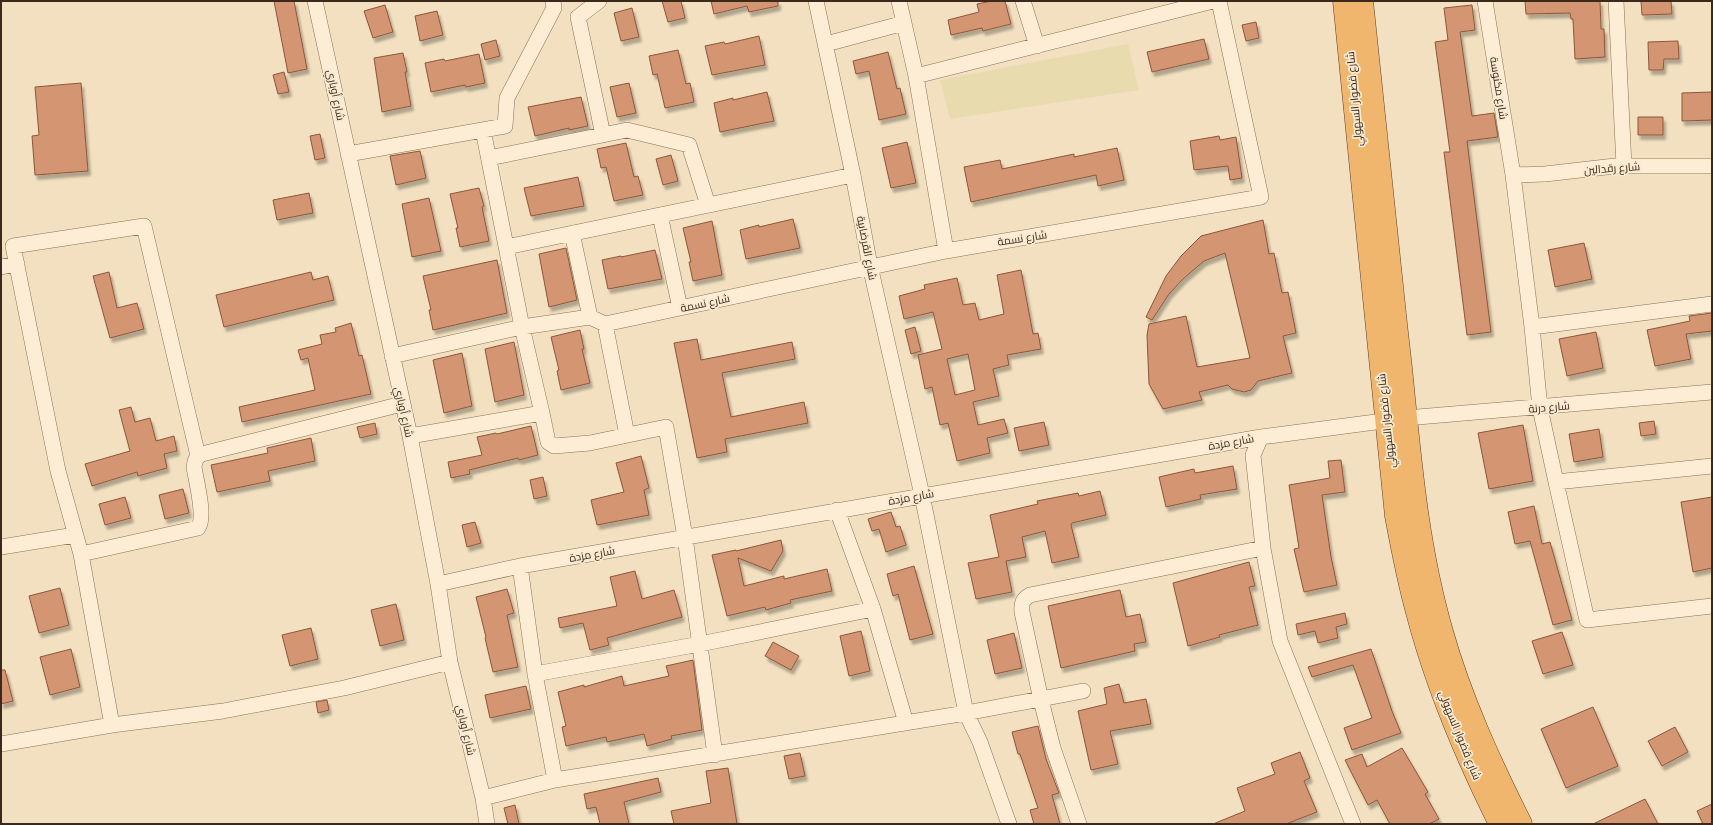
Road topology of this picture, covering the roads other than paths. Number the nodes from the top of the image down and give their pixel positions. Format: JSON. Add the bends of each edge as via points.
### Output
{"nodes":[{"id":1,"x":315,"y":1,"type":"edge"},
{"id":2,"x":599,"y":1,"type":"edge"},
{"id":3,"x":816,"y":1,"type":"edge"},
{"id":4,"x":899,"y":1,"type":"edge"},
{"id":5,"x":1023,"y":1,"type":"edge"},
{"id":6,"x":1213,"y":1,"type":"edge"},
{"id":7,"x":1219,"y":1,"type":"edge"},
{"id":8,"x":1344,"y":1,"type":"edge"},
{"id":9,"x":1362,"y":1,"type":"edge"},
{"id":10,"x":1485,"y":1,"type":"edge"},
{"id":11,"x":1616,"y":1,"type":"edge"},
{"id":12,"x":553,"y":4,"type":"edge"},
{"id":13,"x":578,"y":17,"type":"junction"},
{"id":14,"x":904,"y":23,"type":"junction"},
{"id":15,"x":826,"y":44,"type":"junction"},
{"id":16,"x":1036,"y":46,"type":"junction"},
{"id":17,"x":916,"y":76,"type":"junction"},
{"id":18,"x":483,"y":130,"type":"junction"},
{"id":19,"x":603,"y":135,"type":"junction"},
{"id":20,"x":348,"y":154,"type":"junction"},
{"id":21,"x":489,"y":158,"type":"junction"},
{"id":22,"x":1624,"y":166,"type":"junction"},
{"id":23,"x":1712,"y":166,"type":"edge"},
{"id":24,"x":853,"y":175,"type":"junction"},
{"id":25,"x":1513,"y":176,"type":"junction"},
{"id":26,"x":708,"y":205,"type":"junction"},
{"id":27,"x":660,"y":215,"type":"junction"},
{"id":28,"x":572,"y":233,"type":"junction"},
{"id":29,"x":506,"y":247,"type":"junction"},
{"id":30,"x":946,"y":251,"type":"junction"},
{"id":31,"x":17,"y":264,"type":"junction"},
{"id":32,"x":870,"y":266,"type":"junction"},
{"id":33,"x":1,"y":268,"type":"edge"},
{"id":34,"x":1712,"y":304,"type":"edge"},
{"id":35,"x":680,"y":308,"type":"junction"},
{"id":36,"x":590,"y":317,"type":"junction"},
{"id":37,"x":605,"y":324,"type":"junction"},
{"id":38,"x":522,"y":327,"type":"junction"},
{"id":39,"x":1532,"y":327,"type":"junction"},
{"id":40,"x":392,"y":356,"type":"junction"},
{"id":41,"x":1712,"y":392,"type":"edge"},
{"id":42,"x":402,"y":404,"type":"junction"},
{"id":43,"x":1540,"y":408,"type":"junction"},
{"id":44,"x":542,"y":413,"type":"junction"},
{"id":45,"x":1396,"y":420,"type":"junction"},
{"id":46,"x":627,"y":435,"type":"junction"},
{"id":47,"x":410,"y":436,"type":"junction"},
{"id":48,"x":1261,"y":437,"type":"junction"},
{"id":49,"x":198,"y":456,"type":"junction"},
{"id":50,"x":1712,"y":466,"type":"edge"},
{"id":51,"x":1556,"y":482,"type":"junction"},
{"id":52,"x":922,"y":495,"type":"junction"},
{"id":53,"x":837,"y":510,"type":"junction"},
{"id":54,"x":75,"y":535,"type":"junction"},
{"id":55,"x":685,"y":537,"type":"junction"},
{"id":56,"x":1,"y":547,"type":"edge"},
{"id":57,"x":1263,"y":548,"type":"junction"},
{"id":58,"x":81,"y":554,"type":"junction"},
{"id":59,"x":520,"y":566,"type":"junction"},
{"id":60,"x":438,"y":584,"type":"junction"},
{"id":61,"x":1712,"y":606,"type":"edge"},
{"id":62,"x":873,"y":609,"type":"junction"},
{"id":63,"x":700,"y":644,"type":"junction"},
{"id":64,"x":450,"y":662,"type":"junction"},
{"id":65,"x":535,"y":674,"type":"junction"},
{"id":66,"x":1083,"y":691,"type":"dead end"},
{"id":67,"x":1041,"y":700,"type":"junction"},
{"id":68,"x":966,"y":713,"type":"junction"},
{"id":69,"x":906,"y":723,"type":"junction"},
{"id":70,"x":112,"y":725,"type":"junction"},
{"id":71,"x":1,"y":744,"type":"edge"},
{"id":72,"x":715,"y":755,"type":"junction"},
{"id":73,"x":554,"y":780,"type":"junction"},
{"id":74,"x":483,"y":798,"type":"junction"},
{"id":75,"x":1351,"y":823,"type":"edge"},
{"id":76,"x":487,"y":824,"type":"edge"},
{"id":77,"x":1008,"y":824,"type":"edge"},
{"id":78,"x":1079,"y":824,"type":"edge"},
{"id":79,"x":1500,"y":824,"type":"edge"},
{"id":80,"x":1521,"y":824,"type":"edge"}],
"edges":[{"from":1,"to":20,"type":"street","name":"شارع أوباري"},
{"from":2,"to":13,"type":"street"},
{"from":3,"to":15,"type":"street","name":"شارع القرضابية"},
{"from":4,"to":14,"type":"street"},
{"from":5,"to":16,"type":"street"},
{"from":6,"to":16,"type":"street"},
{"from":7,"to":30,"type":"street","name":"شارع نسمة","via":[[1261,197]]},
{"from":8,"to":45,"type":"highway","name":"شارع قضوار السهولي"},
{"from":9,"to":45,"type":"highway"},
{"from":10,"to":25,"type":"street","name":"شارع مكنوسة"},
{"from":11,"to":22,"type":"street"},
{"from":12,"to":13,"type":"street"},
{"from":12,"to":18,"type":"street","via":[[506,98],[505,126]]},
{"from":13,"to":19,"type":"street"},
{"from":14,"to":15,"type":"street"},
{"from":14,"to":17,"type":"street"},
{"from":15,"to":24,"type":"street","name":"شارع القرضابية"},
{"from":16,"to":17,"type":"street"},
{"from":17,"to":30,"type":"street"},
{"from":18,"to":20,"type":"street"},
{"from":18,"to":21,"type":"street"},
{"from":19,"to":21,"type":"street"},
{"from":19,"to":26,"type":"street","via":[[627,130],[689,144]]},
{"from":20,"to":40,"type":"street","name":"شارع أوباري"},
{"from":21,"to":29,"type":"street"},
{"from":22,"to":23,"type":"street","name":"شارع رقدالين"},
{"from":22,"to":25,"type":"street","name":"شارع رقدالين"},
{"from":24,"to":26,"type":"street"},
{"from":24,"to":32,"type":"street","name":"شارع القرضابية"},
{"from":25,"to":39,"type":"street","name":"شارع مكنوسة"},
{"from":26,"to":27,"type":"street"},
{"from":27,"to":28,"type":"street"},
{"from":27,"to":35,"type":"street"},
{"from":28,"to":29,"type":"street"},
{"from":28,"to":36,"type":"street"},
{"from":29,"to":38,"type":"street"},
{"from":30,"to":32,"type":"street","name":"شارع نسمة"},
{"from":31,"to":33,"type":"street"},
{"from":31,"to":49,"type":"street","via":[[13,246],[144,226]]},
{"from":31,"to":54,"type":"street","via":[[58,471]]},
{"from":32,"to":35,"type":"street","name":"شارع نسمة"},
{"from":32,"to":52,"type":"street","name":"شارع القرضابية"},
{"from":34,"to":39,"type":"street"},
{"from":35,"to":37,"type":"street","name":"شارع نسمة"},
{"from":36,"to":37,"type":"street"},
{"from":36,"to":38,"type":"street"},
{"from":37,"to":46,"type":"street"},
{"from":38,"to":40,"type":"street"},
{"from":38,"to":44,"type":"street"},
{"from":39,"to":43,"type":"street","name":"شارع مكنوسة"},
{"from":40,"to":42,"type":"street","name":"شارع أوباري"},
{"from":41,"to":43,"type":"street","name":"شارع درنة"},
{"from":42,"to":47,"type":"street","name":"شارع أوباري"},
{"from":42,"to":49,"type":"street"},
{"from":43,"to":45,"type":"street","name":"شارع درنة"},
{"from":43,"to":51,"type":"street","name":"شارع مكنوسة"},
{"from":44,"to":46,"type":"street","via":[[548,442],[554,446],[590,443]]},
{"from":44,"to":47,"type":"street"},
{"from":45,"to":48,"type":"street","name":"شارع مزدة"},
{"from":45,"to":79,"type":"highway","name":"شارع قضوار السهولي","via":[[1396,516],[1417,612],[1451,715],[1476,777]]},
{"from":45,"to":80,"type":"highway","via":[[1433,602],[1452,666],[1472,721]]},
{"from":46,"to":55,"type":"street","via":[[666,427]]},
{"from":47,"to":60,"type":"street","name":"شارع أوباري"},
{"from":48,"to":52,"type":"street","name":"شارع مزدة"},
{"from":48,"to":57,"type":"street","via":[[1252,455]]},
{"from":49,"to":58,"type":"street","via":[[194,467],[202,516],[198,528]]},
{"from":50,"to":51,"type":"street"},
{"from":51,"to":61,"type":"street","name":"شارع مكنوسة","via":[[1587,620]]},
{"from":52,"to":53,"type":"street","name":"شارع مزدة"},
{"from":52,"to":68,"type":"street","name":"شارع القرضابية"},
{"from":53,"to":55,"type":"street","name":"شارع مزدة"},
{"from":53,"to":62,"type":"street"},
{"from":54,"to":56,"type":"street"},
{"from":54,"to":58,"type":"street"},
{"from":55,"to":59,"type":"street","name":"شارع مزدة"},
{"from":55,"to":63,"type":"street"},
{"from":57,"to":67,"type":"street","via":[[1024,598],[1021,604],[1022,612]]},
{"from":57,"to":75,"type":"street","via":[[1280,641]]},
{"from":58,"to":70,"type":"street"},
{"from":59,"to":60,"type":"street","name":"شارع مزدة"},
{"from":59,"to":65,"type":"street"},
{"from":60,"to":64,"type":"street","name":"شارع أوباري"},
{"from":62,"to":63,"type":"street"},
{"from":62,"to":69,"type":"street"},
{"from":63,"to":65,"type":"street"},
{"from":63,"to":72,"type":"street"},
{"from":64,"to":70,"type":"street","via":[[344,688],[223,711]]},
{"from":64,"to":74,"type":"street","name":"شارع أوباري"},
{"from":65,"to":73,"type":"street"},
{"from":66,"to":67,"type":"street"},
{"from":67,"to":68,"type":"street"},
{"from":67,"to":78,"type":"street","via":[[1053,748]]},
{"from":68,"to":69,"type":"street"},
{"from":68,"to":77,"type":"street","name":"شارع القرضابية","via":[[980,742]]},
{"from":69,"to":72,"type":"street"},
{"from":70,"to":71,"type":"street"},
{"from":72,"to":73,"type":"street"},
{"from":73,"to":74,"type":"street"},
{"from":74,"to":76,"type":"street","name":"شارع أوباري"}]}
